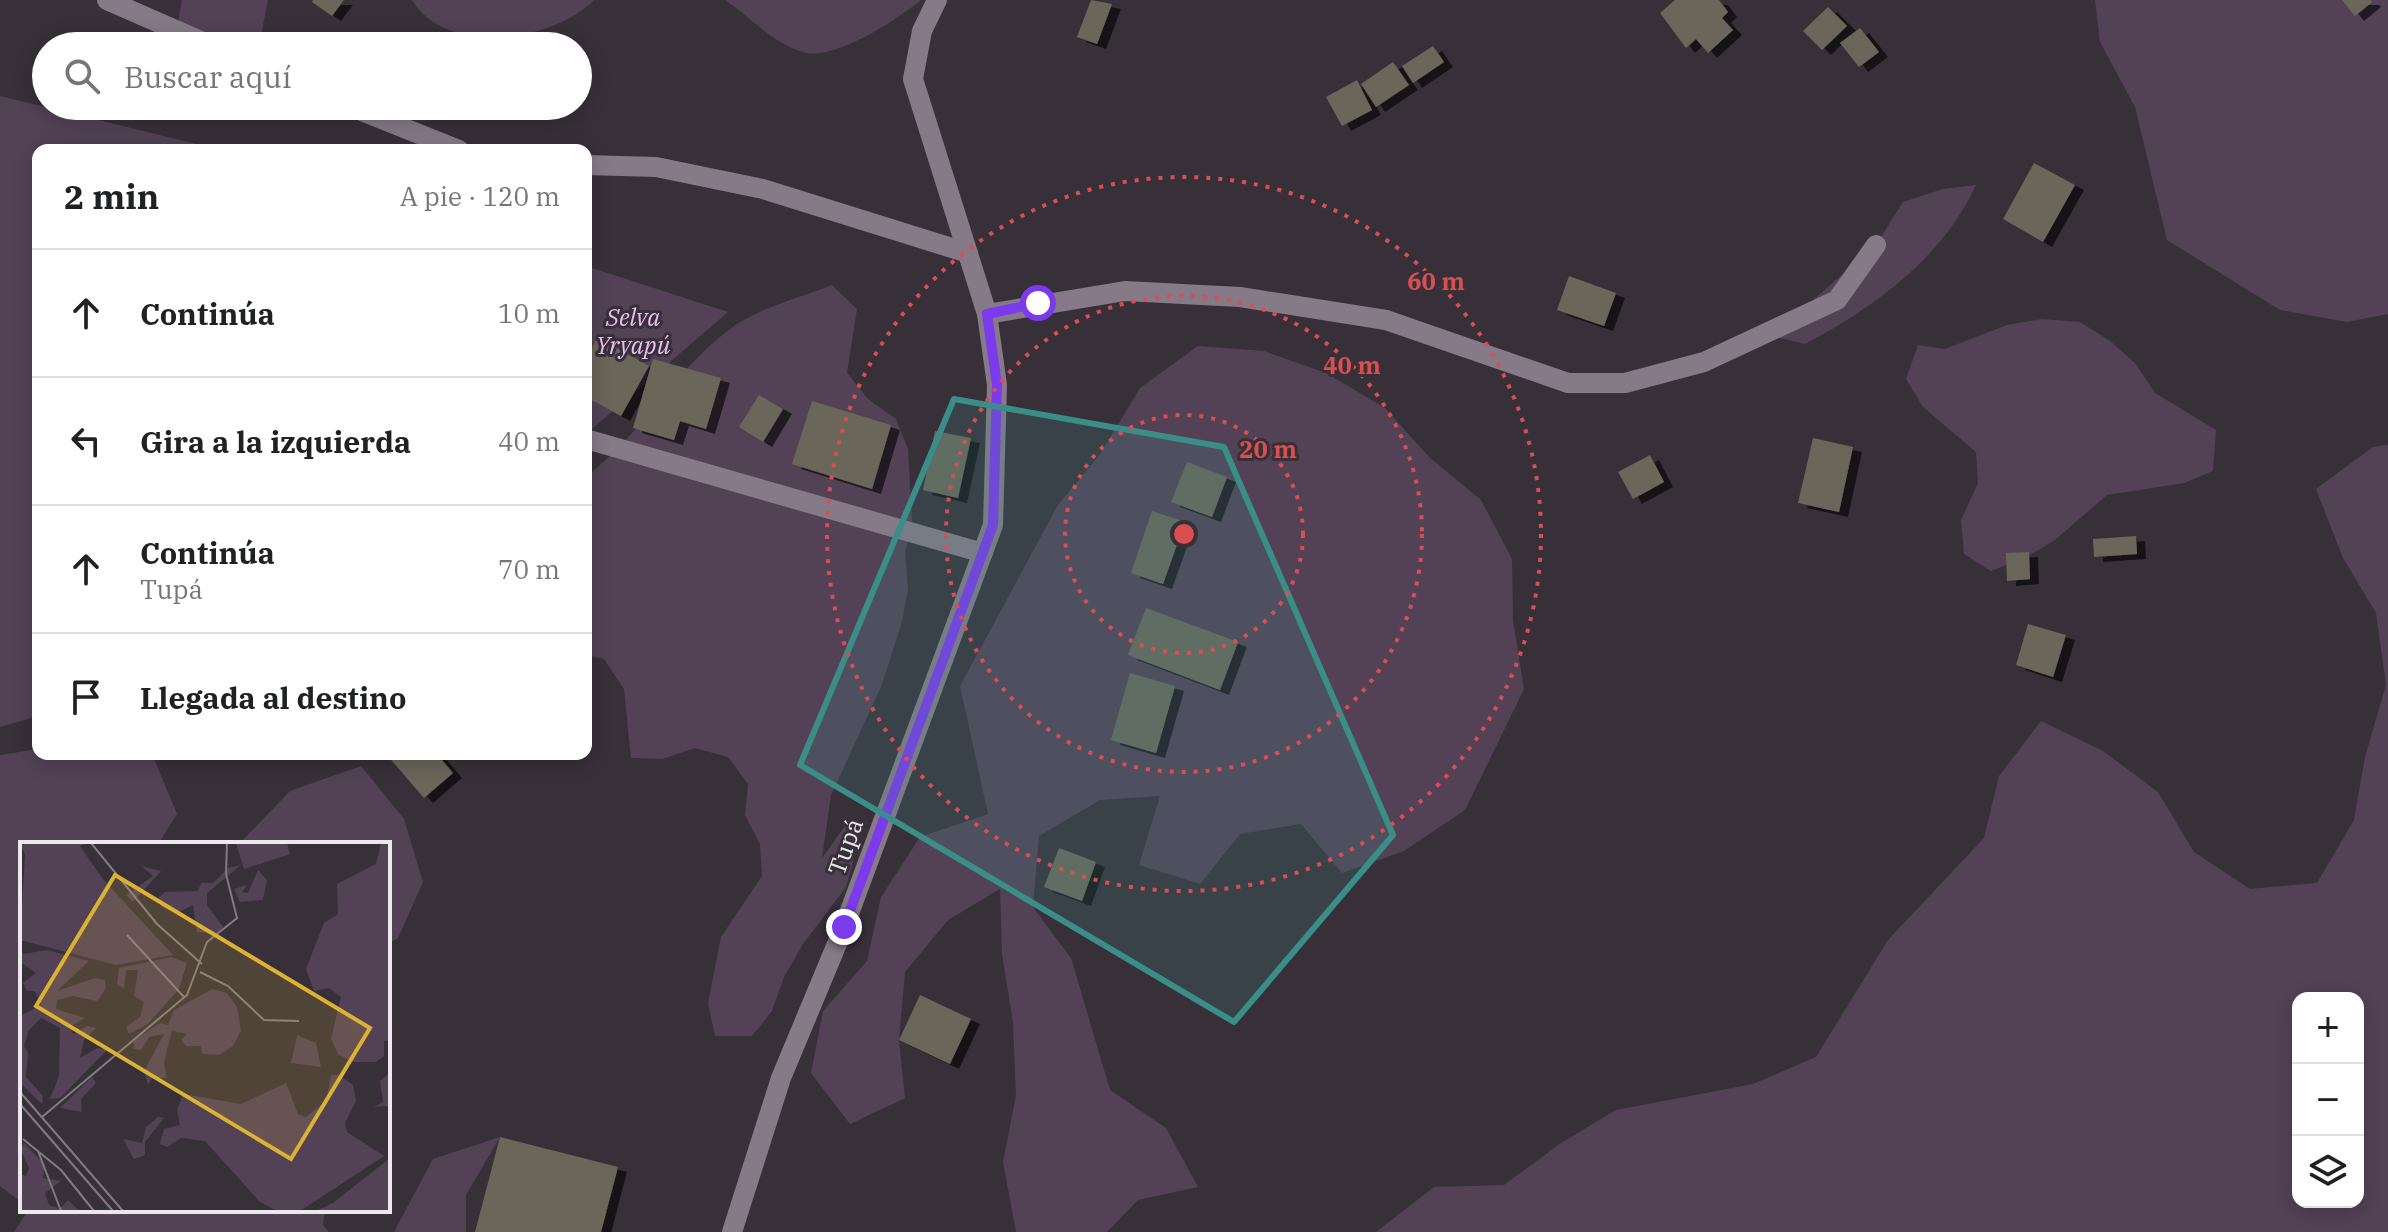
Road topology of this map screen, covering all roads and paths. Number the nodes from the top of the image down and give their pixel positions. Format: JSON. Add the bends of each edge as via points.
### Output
{"nodes":[{"id":1,"x":107,"y":0,"type":"edge"},
{"id":2,"x":937,"y":0,"type":"edge"},
{"id":3,"x":180,"y":32,"type":"edge"},
{"id":4,"x":384,"y":120,"type":"edge"},
{"id":5,"x":444,"y":144,"type":"edge"},
{"id":6,"x":592,"y":165,"type":"edge"},
{"id":7,"x":1876,"y":245,"type":"dead end"},
{"id":8,"x":968,"y":253,"type":"junction"},
{"id":9,"x":987,"y":314,"type":"junction"},
{"id":10,"x":592,"y":441,"type":"edge"},
{"id":11,"x":983,"y":553,"type":"junction"},
{"id":12,"x":732,"y":1232,"type":"edge"}],
"edges":[{"from":1,"to":3,"type":"street"},
{"from":2,"to":8,"type":"street","name":"Tupá","via":[[922,31],[913,79]]},
{"from":4,"to":5,"type":"street"},
{"from":6,"to":8,"type":"street","via":[[656,167],[763,189]]},
{"from":7,"to":9,"type":"street","via":[[1837,300],[1704,362],[1625,383],[1568,383],[1386,320],[1240,297],[1125,291]]},
{"from":8,"to":9,"type":"street","name":"Tupá"},
{"from":9,"to":11,"type":"street","name":"Tupá","via":[[997,385],[993,525]]},
{"from":10,"to":11,"type":"street"},
{"from":11,"to":12,"type":"street","name":"Tupá","via":[[844,927],[781,1078]]}]}
